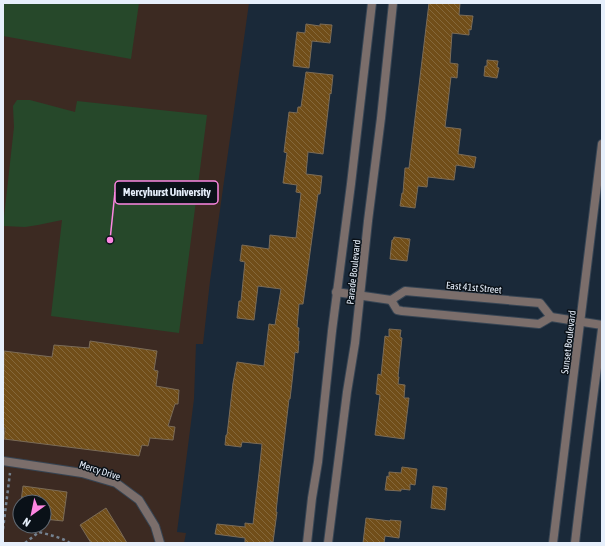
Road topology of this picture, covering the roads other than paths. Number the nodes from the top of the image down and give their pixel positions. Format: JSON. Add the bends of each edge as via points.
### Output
{"nodes":[{"id":1,"x":372,"y":3,"type":"edge"},
{"id":2,"x":394,"y":3,"type":"edge"},
{"id":3,"x":602,"y":144,"type":"edge"},
{"id":4,"x":336,"y":292,"type":"junction"},
{"id":5,"x":360,"y":295,"type":"junction"},
{"id":6,"x":391,"y":300,"type":"junction"},
{"id":7,"x":551,"y":317,"type":"junction"},
{"id":8,"x":580,"y":321,"type":"junction"},
{"id":9,"x":602,"y":325,"type":"edge"},
{"id":10,"x":602,"y":329,"type":"edge"},
{"id":11,"x":3,"y":461,"type":"edge"},
{"id":12,"x":160,"y":543,"type":"edge"},
{"id":13,"x":307,"y":543,"type":"edge"},
{"id":14,"x":328,"y":543,"type":"edge"},
{"id":15,"x":553,"y":543,"type":"edge"},
{"id":16,"x":575,"y":543,"type":"edge"}],
"edges":[{"from":1,"to":4,"type":"street","name":"Parade Boulevard"},
{"from":2,"to":5,"type":"street","name":"Parade Boulevard"},
{"from":3,"to":8,"type":"street","name":"Sunset Boulevard"},
{"from":4,"to":5,"type":"street"},
{"from":4,"to":13,"type":"street","name":"Parade Boulevard"},
{"from":5,"to":6,"type":"street"},
{"from":5,"to":14,"type":"street","name":"Parade Boulevard"},
{"from":6,"to":7,"type":"street","via":[[397,310],[402,311],[539,324]]},
{"from":6,"to":7,"type":"street","name":"East 41st Street","via":[[405,291],[540,303]]},
{"from":7,"to":8,"type":"street"},
{"from":8,"to":9,"type":"street"},
{"from":8,"to":15,"type":"street","name":"Sunset Boulevard"},
{"from":10,"to":16,"type":"street"},
{"from":11,"to":12,"type":"street","name":"Mercy Drive","via":[[82,473],[116,483],[139,500],[155,526]]}]}
